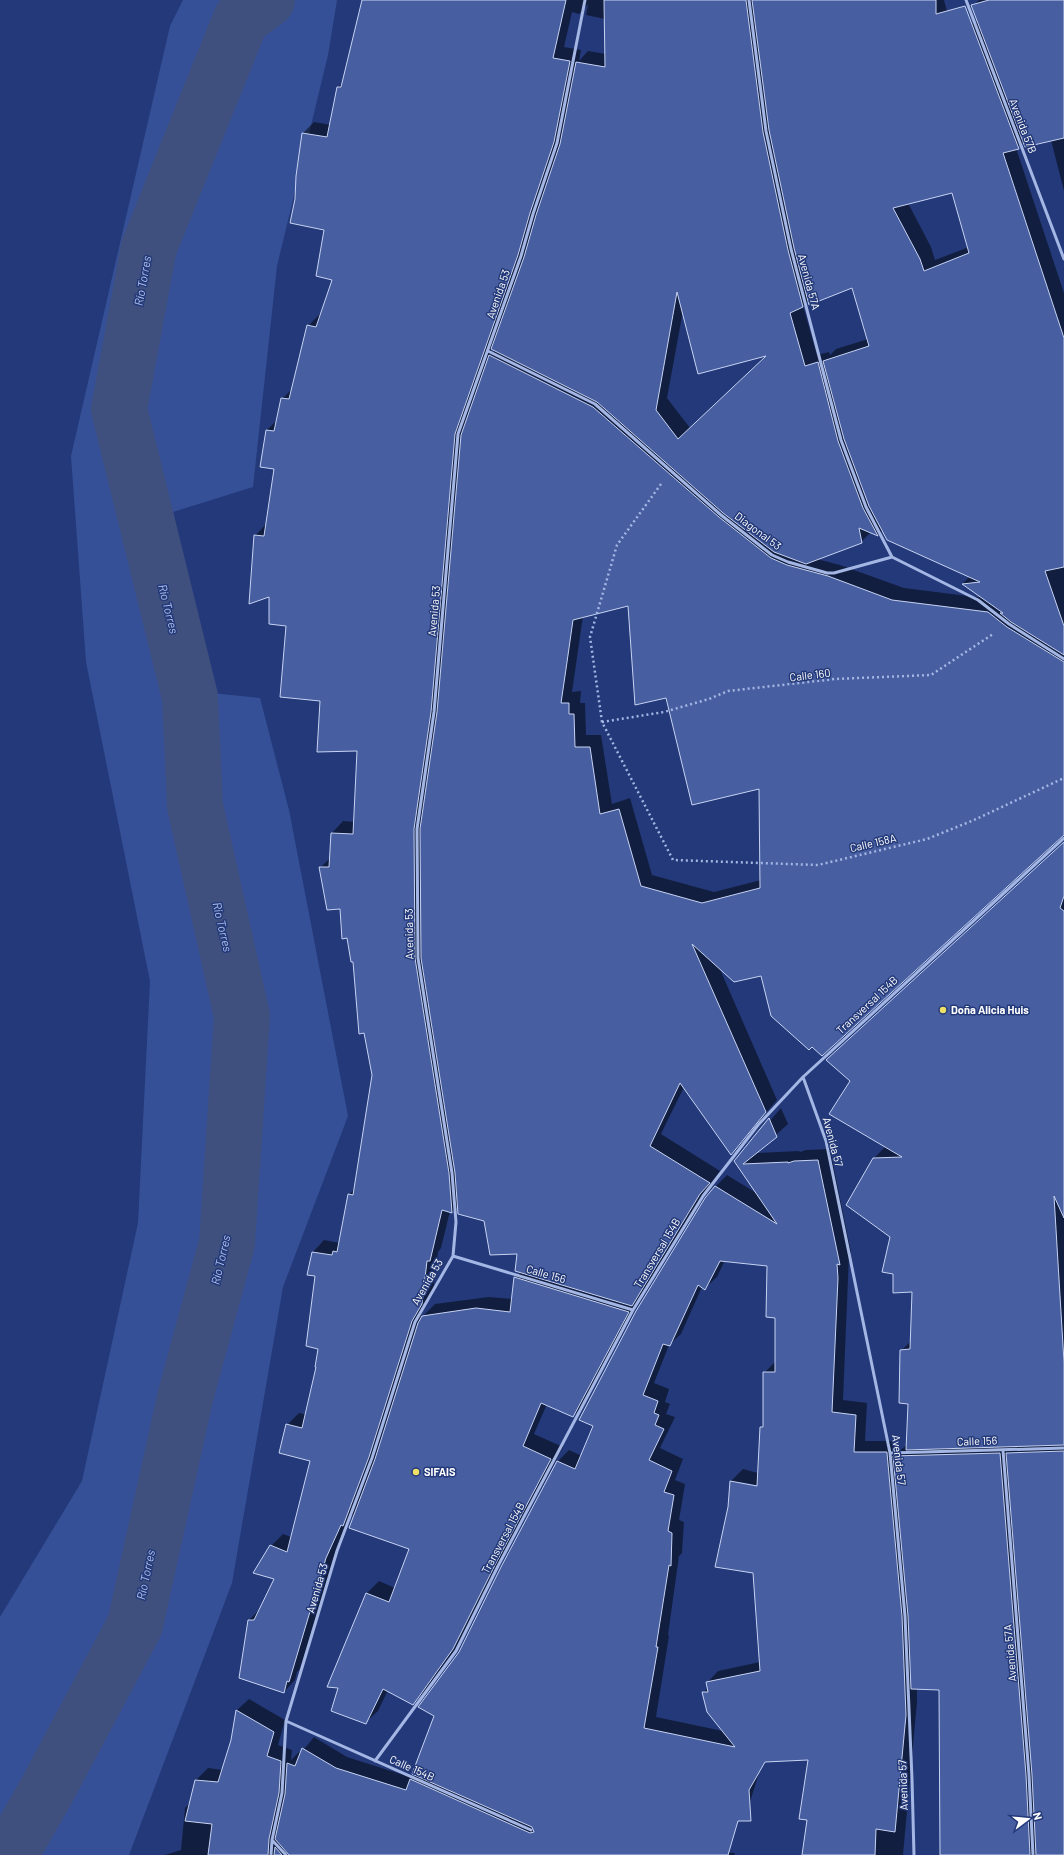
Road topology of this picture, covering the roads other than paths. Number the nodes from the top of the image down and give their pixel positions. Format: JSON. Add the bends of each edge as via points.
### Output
{"nodes":[{"id":1,"x":585,"y":0,"type":"edge"},
{"id":2,"x":749,"y":0,"type":"edge"},
{"id":3,"x":966,"y":0,"type":"edge"},
{"id":4,"x":1064,"y":259,"type":"edge"},
{"id":5,"x":488,"y":351,"type":"junction"},
{"id":6,"x":892,"y":557,"type":"junction"},
{"id":7,"x":1064,"y":659,"type":"edge"},
{"id":8,"x":1064,"y":838,"type":"edge"},
{"id":9,"x":803,"y":1077,"type":"junction"},
{"id":10,"x":452,"y":1256,"type":"junction"},
{"id":11,"x":634,"y":1310,"type":"junction"},
{"id":12,"x":1064,"y":1448,"type":"edge"},
{"id":13,"x":1003,"y":1450,"type":"junction"},
{"id":14,"x":890,"y":1453,"type":"junction"},
{"id":15,"x":286,"y":1721,"type":"junction"},
{"id":16,"x":375,"y":1761,"type":"junction"},
{"id":17,"x":531,"y":1830,"type":"dead end"},
{"id":18,"x":272,"y":1840,"type":"junction"},
{"id":19,"x":271,"y":1855,"type":"edge"},
{"id":20,"x":286,"y":1855,"type":"edge"},
{"id":21,"x":914,"y":1855,"type":"edge"},
{"id":22,"x":1033,"y":1855,"type":"edge"}],
"edges":[{"from":1,"to":5,"type":"lane","name":"Avenida 53","via":[[557,143]]},
{"from":2,"to":6,"type":"lane","name":"Avenida 57A","via":[[766,131],[791,249],[841,440],[866,507]]},
{"from":3,"to":4,"type":"lane","name":"Avenida 57B"},
{"from":5,"to":6,"type":"lane","name":"Diagonal 53","via":[[595,404],[721,515],[766,550],[788,562],[834,573]]},
{"from":5,"to":10,"type":"lane","name":"Avenida 53","via":[[458,434],[434,712],[417,830],[418,958],[452,1173],[456,1222]]},
{"from":6,"to":7,"type":"lane","via":[[978,600],[1009,624]]},
{"from":8,"to":9,"type":"lane","name":"Transversal 154B"},
{"from":9,"to":11,"type":"lane","name":"Transversal 154B","via":[[758,1125],[703,1196]]},
{"from":9,"to":14,"type":"lane","name":"Avenida 57","via":[[826,1141]]},
{"from":10,"to":11,"type":"lane","name":"Calle 156"},
{"from":10,"to":15,"type":"lane","name":"Avenida 53","via":[[415,1322],[372,1458],[337,1552]]},
{"from":11,"to":16,"type":"lane","name":"Transversal 154B","via":[[498,1566],[456,1651]]},
{"from":12,"to":13,"type":"lane","name":"Calle 156"},
{"from":13,"to":14,"type":"lane","name":"Calle 156"},
{"from":13,"to":22,"type":"lane","name":"Avenida 57A"},
{"from":14,"to":21,"type":"lane","name":"Avenida 57","via":[[905,1616]]},
{"from":15,"to":16,"type":"lane","name":"Calle 154B"},
{"from":15,"to":18,"type":"lane","name":"Avenida 53","via":[[282,1793]]},
{"from":16,"to":17,"type":"lane","name":"Calle 154B"},
{"from":18,"to":19,"type":"lane","name":"Avenida 53"},
{"from":18,"to":20,"type":"lane"}]}
